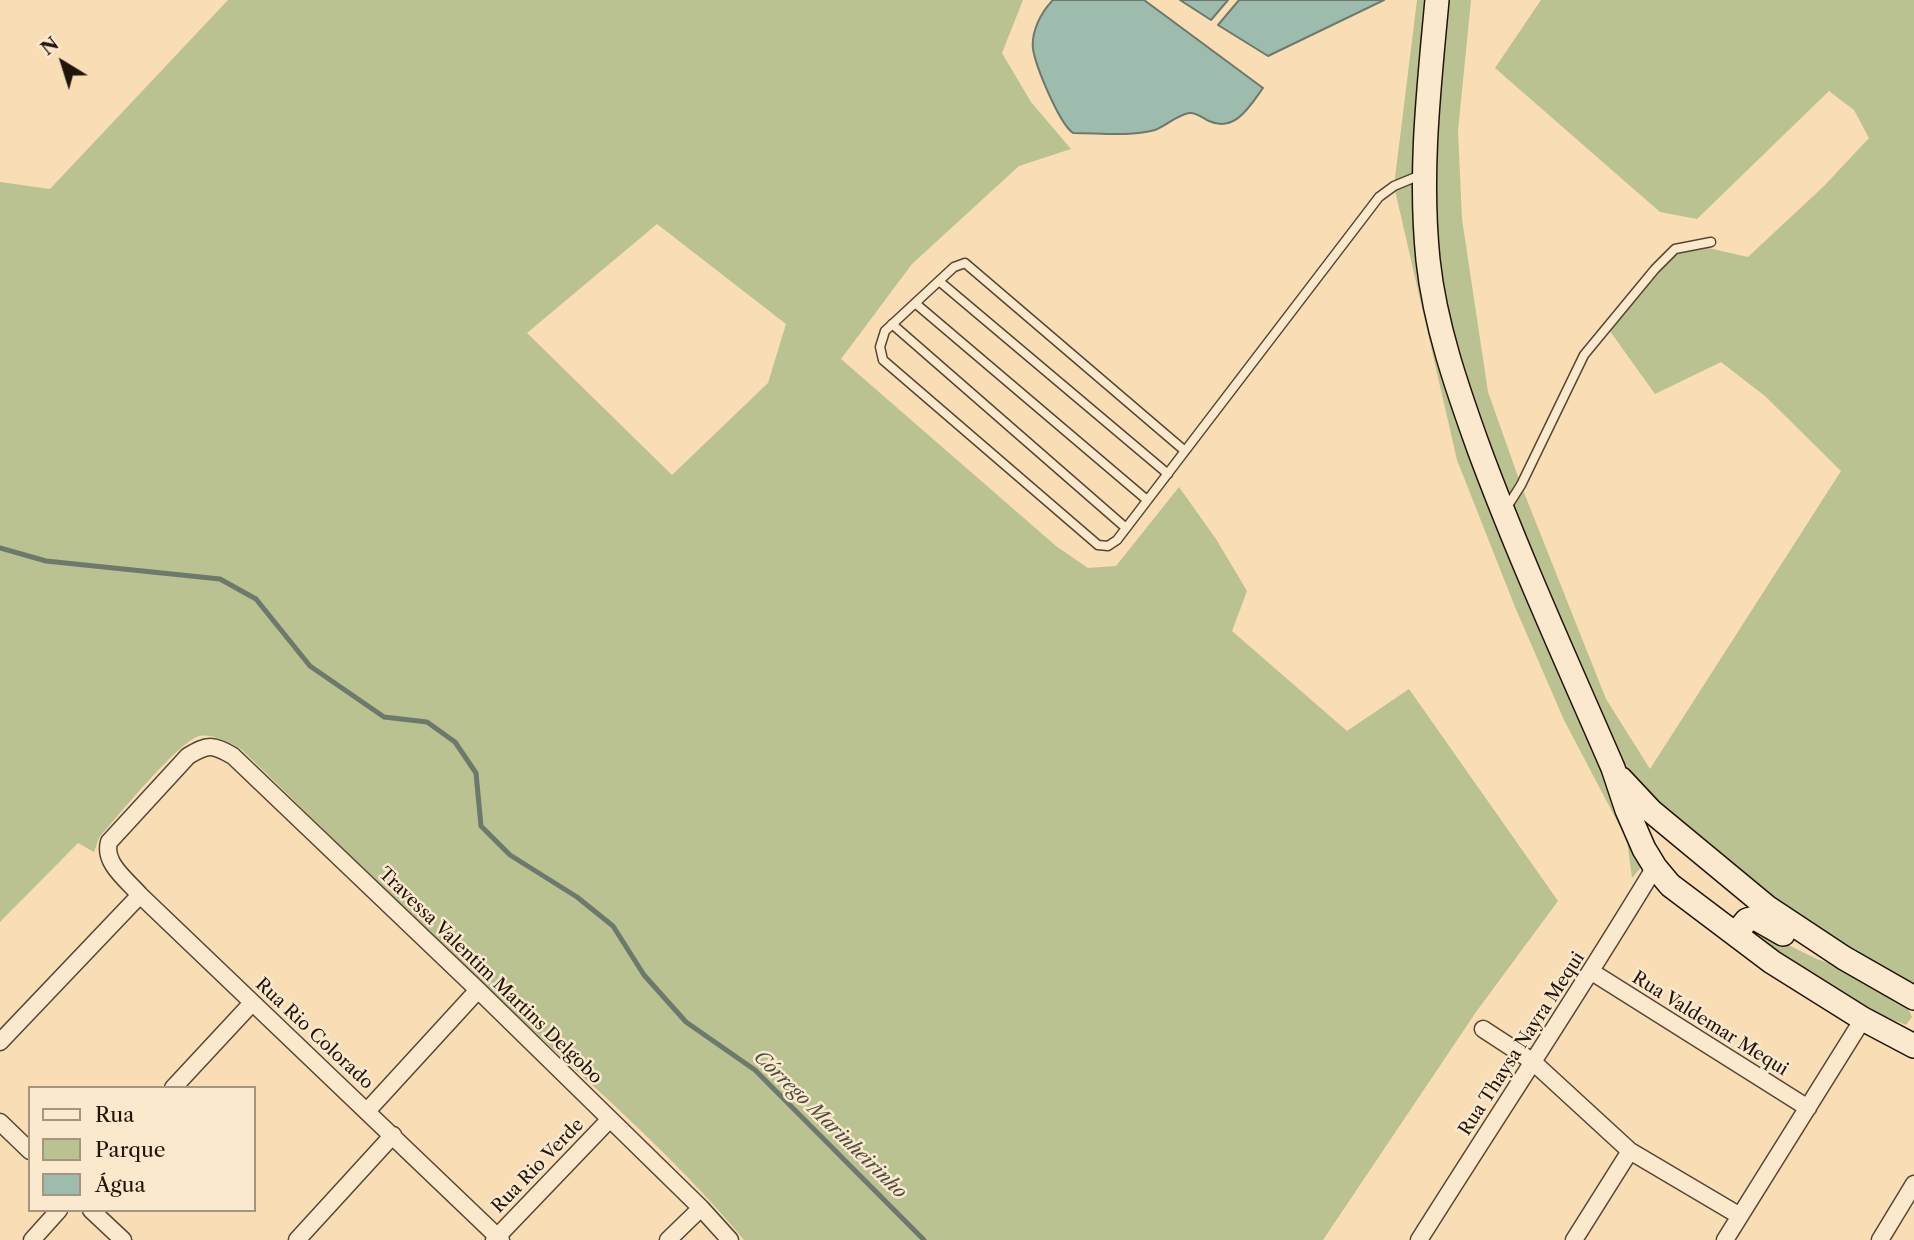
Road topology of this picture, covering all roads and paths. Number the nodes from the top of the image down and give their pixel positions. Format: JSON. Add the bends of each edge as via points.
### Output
{"nodes":[{"id":1,"x":1437,"y":0,"type":"edge"},
{"id":2,"x":1424,"y":174,"type":"junction"},
{"id":3,"x":1711,"y":242,"type":"dead end"},
{"id":4,"x":939,"y":281,"type":"junction"},
{"id":5,"x":915,"y":303,"type":"junction"},
{"id":6,"x":892,"y":324,"type":"junction"},
{"id":7,"x":1185,"y":451,"type":"junction"},
{"id":8,"x":1168,"y":474,"type":"junction"},
{"id":9,"x":1147,"y":500,"type":"junction"},
{"id":10,"x":1503,"y":513,"type":"junction"},
{"id":11,"x":1126,"y":528,"type":"junction"},
{"id":12,"x":217,"y":747,"type":"joint"},
{"id":13,"x":1613,"y":768,"type":"junction"},
{"id":14,"x":1655,"y":867,"type":"junction"},
{"id":15,"x":140,"y":895,"type":"junction"},
{"id":16,"x":1736,"y":933,"type":"junction"},
{"id":17,"x":1844,"y":958,"type":"junction"},
{"id":18,"x":1592,"y":972,"type":"junction"},
{"id":19,"x":478,"y":990,"type":"junction"},
{"id":20,"x":1914,"y":998,"type":"edge"},
{"id":21,"x":252,"y":1003,"type":"junction"},
{"id":22,"x":1863,"y":1019,"type":"junction"},
{"id":23,"x":1483,"y":1030,"type":"dead end"},
{"id":24,"x":1911,"y":1037,"type":"edge"},
{"id":25,"x":0,"y":1042,"type":"edge"},
{"id":26,"x":1532,"y":1061,"type":"junction"},
{"id":27,"x":175,"y":1086,"type":"edge"},
{"id":28,"x":1808,"y":1108,"type":"junction"},
{"id":29,"x":368,"y":1110,"type":"junction"},
{"id":30,"x":610,"y":1119,"type":"junction"},
{"id":31,"x":0,"y":1122,"type":"edge"},
{"id":32,"x":393,"y":1136,"type":"junction"},
{"id":33,"x":28,"y":1149,"type":"edge"},
{"id":34,"x":1630,"y":1151,"type":"junction"},
{"id":35,"x":1914,"y":1184,"type":"edge"},
{"id":36,"x":701,"y":1208,"type":"junction"},
{"id":37,"x":57,"y":1212,"type":"edge"},
{"id":38,"x":93,"y":1212,"type":"edge"},
{"id":39,"x":1740,"y":1216,"type":"junction"},
{"id":40,"x":498,"y":1239,"type":"edge"},
{"id":41,"x":32,"y":1240,"type":"edge"},
{"id":42,"x":123,"y":1240,"type":"edge"},
{"id":43,"x":296,"y":1240,"type":"edge"},
{"id":44,"x":668,"y":1240,"type":"edge"},
{"id":45,"x":730,"y":1240,"type":"edge"},
{"id":46,"x":1419,"y":1240,"type":"edge"},
{"id":47,"x":1574,"y":1240,"type":"edge"},
{"id":48,"x":1726,"y":1240,"type":"edge"},
{"id":49,"x":1880,"y":1240,"type":"edge"}],
"edges":[{"from":1,"to":2,"type":"main road"},
{"from":2,"to":7,"type":"lane","via":[[1379,197]]},
{"from":2,"to":10,"type":"main road","via":[[1428,261],[1451,371]]},
{"from":3,"to":10,"type":"lane","via":[[1675,249],[1584,355]]},
{"from":4,"to":5,"type":"lane"},
{"from":4,"to":7,"type":"lane","via":[[965,263]]},
{"from":4,"to":8,"type":"lane"},
{"from":5,"to":6,"type":"lane"},
{"from":5,"to":9,"type":"lane"},
{"from":6,"to":11,"type":"lane"},
{"from":6,"to":11,"type":"lane","via":[[880,347],[883,360],[1098,545],[1108,546]]},
{"from":7,"to":8,"type":"lane"},
{"from":8,"to":9,"type":"lane"},
{"from":9,"to":11,"type":"lane"},
{"from":10,"to":13,"type":"main road"},
{"from":12,"to":15,"type":"street","name":"Rua Rio Colorado","via":[[204,746],[188,756],[109,842],[110,861]]},
{"from":12,"to":19,"type":"street","name":"Travessa Valentim Martins Delgobo","via":[[233,755]]},
{"from":13,"to":14,"type":"main road","via":[[1627,810]]},
{"from":13,"to":17,"type":"main road","via":[[1651,811],[1757,899]]},
{"from":14,"to":16,"type":"main road","via":[[1670,886]]},
{"from":14,"to":18,"type":"street","name":"Rua Thaysa Nayra Mequi"},
{"from":15,"to":21,"type":"street","name":"Rua Rio Colorado"},
{"from":15,"to":25,"type":"street"},
{"from":16,"to":17,"type":"main road","via":[[1755,918],[1817,953]]},
{"from":16,"to":22,"type":"main road","via":[[1772,962]]},
{"from":17,"to":20,"type":"main road"},
{"from":18,"to":26,"type":"street","name":"Rua Thaysa Nayra Mequi"},
{"from":18,"to":28,"type":"street","name":"Rua Valdemar Mequi"},
{"from":19,"to":29,"type":"street"},
{"from":19,"to":30,"type":"street","name":"Travessa Valentim Martins Delgobo"},
{"from":21,"to":27,"type":"street"},
{"from":21,"to":29,"type":"street","name":"Rua Rio Colorado"},
{"from":22,"to":24,"type":"main road"},
{"from":22,"to":28,"type":"street"},
{"from":23,"to":26,"type":"street"},
{"from":26,"to":34,"type":"street"},
{"from":26,"to":46,"type":"street","name":"Rua Thaysa Nayra Mequi"},
{"from":28,"to":39,"type":"street"},
{"from":29,"to":32,"type":"street","name":"Rua Rio Colorado"},
{"from":30,"to":36,"type":"street","name":"Travessa Valentim Martins Delgobo"},
{"from":30,"to":40,"type":"street","name":"Rua Rio Verde"},
{"from":31,"to":33,"type":"street"},
{"from":32,"to":40,"type":"street","name":"Rua Rio Colorado"},
{"from":32,"to":43,"type":"street"},
{"from":34,"to":39,"type":"street"},
{"from":34,"to":47,"type":"street"},
{"from":35,"to":49,"type":"street"},
{"from":36,"to":44,"type":"street"},
{"from":36,"to":45,"type":"street","name":"Travessa Valentim Martins Delgobo"},
{"from":37,"to":41,"type":"street"},
{"from":38,"to":42,"type":"street"},
{"from":39,"to":48,"type":"street"}]}
